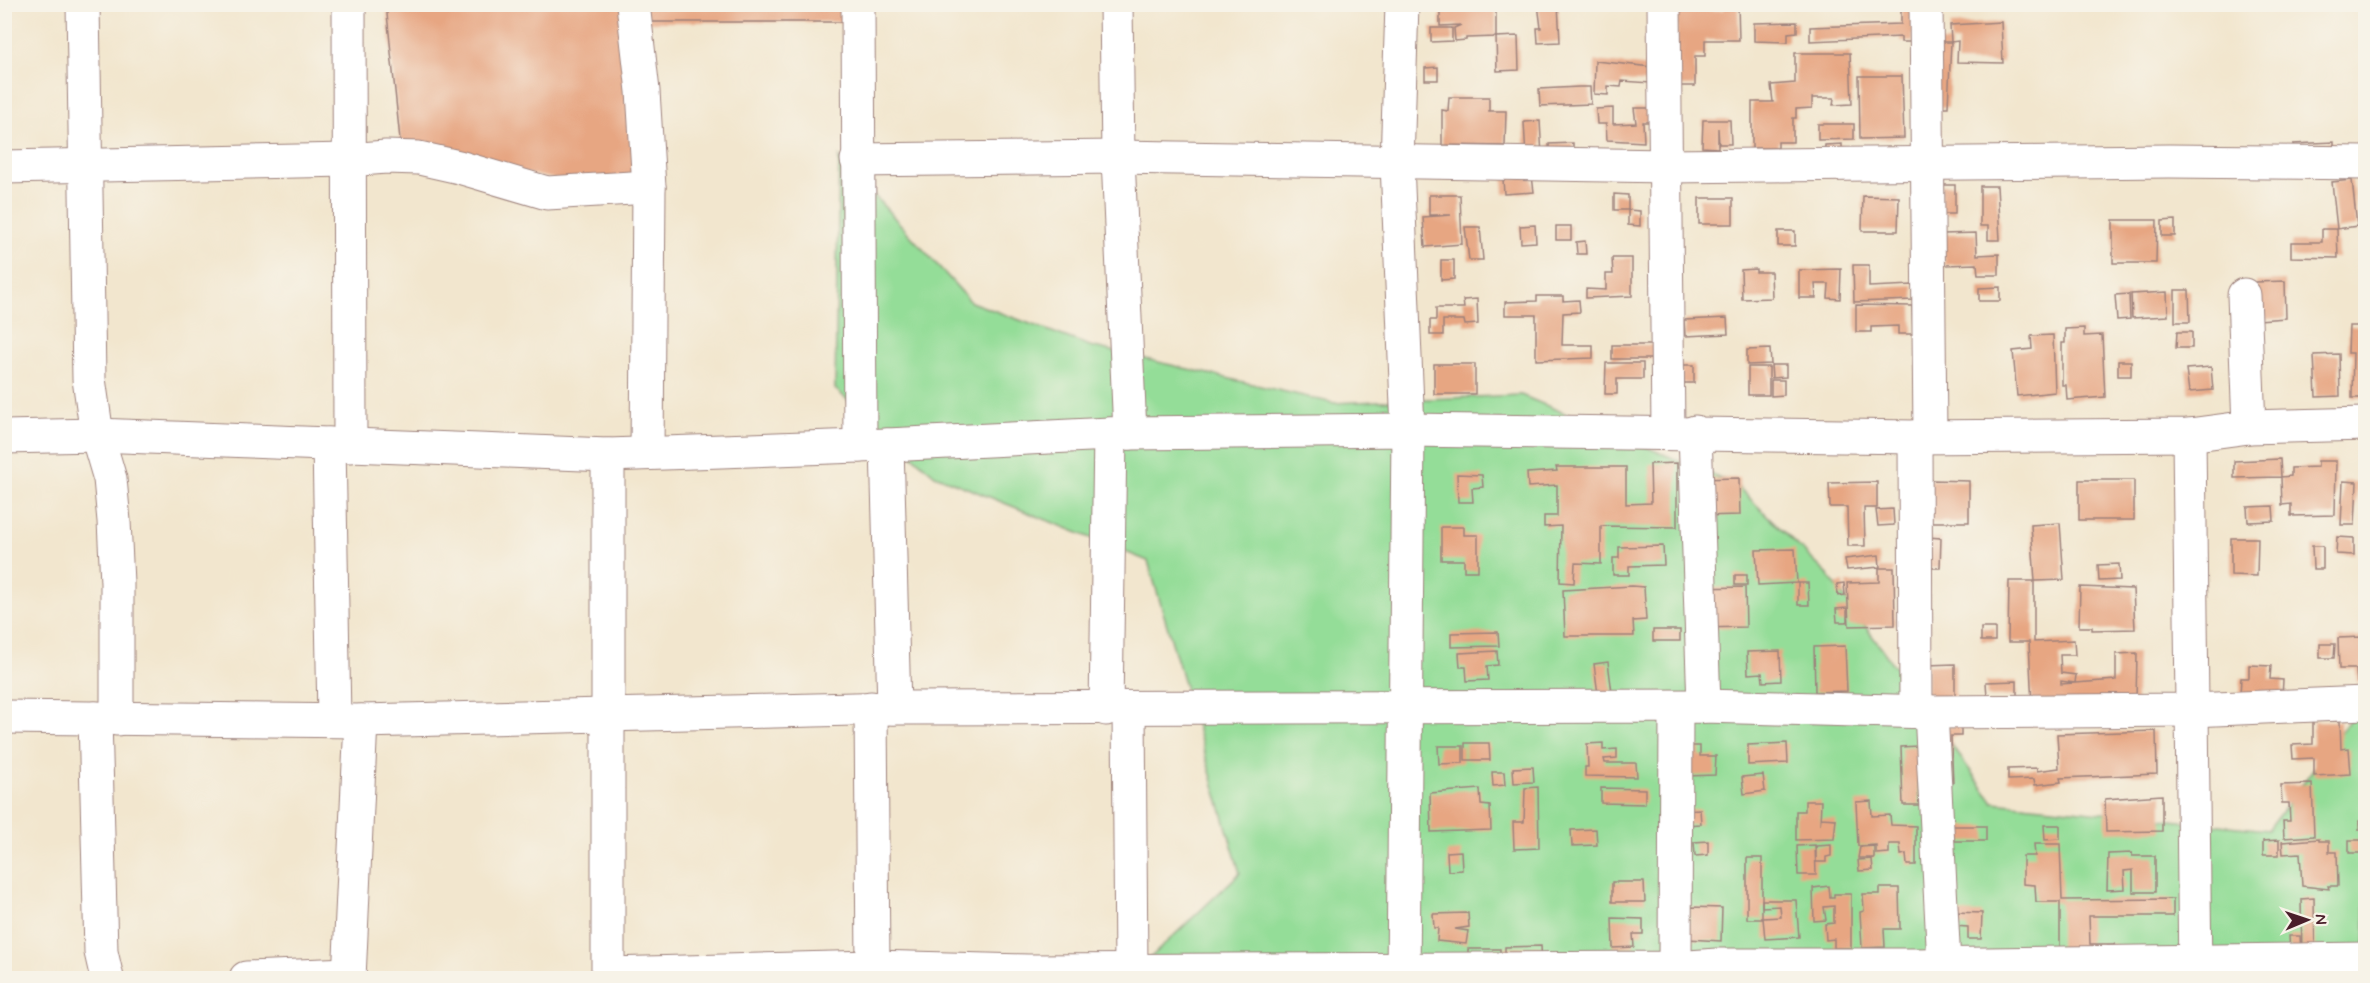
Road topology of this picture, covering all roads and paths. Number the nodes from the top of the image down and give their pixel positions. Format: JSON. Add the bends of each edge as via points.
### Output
{"nodes":[{"id":1,"x":83,"y":4,"type":"edge"},
{"id":2,"x":349,"y":4,"type":"edge"},
{"id":3,"x":633,"y":4,"type":"edge"},
{"id":4,"x":858,"y":4,"type":"edge"},
{"id":5,"x":1116,"y":4,"type":"edge"},
{"id":6,"x":1402,"y":4,"type":"edge"},
{"id":7,"x":1664,"y":4,"type":"edge"},
{"id":8,"x":1926,"y":4,"type":"edge"},
{"id":9,"x":1118,"y":157,"type":"junction"},
{"id":10,"x":348,"y":160,"type":"junction"},
{"id":11,"x":857,"y":160,"type":"junction"},
{"id":12,"x":1928,"y":162,"type":"junction"},
{"id":13,"x":1397,"y":163,"type":"junction"},
{"id":14,"x":2366,"y":163,"type":"edge"},
{"id":15,"x":84,"y":164,"type":"junction"},
{"id":16,"x":1667,"y":166,"type":"junction"},
{"id":17,"x":4,"y":167,"type":"edge"},
{"id":18,"x":649,"y":187,"type":"junction"},
{"id":19,"x":2244,"y":296,"type":"dead end"},
{"id":20,"x":2366,"y":424,"type":"edge"},
{"id":21,"x":2248,"y":427,"type":"junction"},
{"id":22,"x":1408,"y":430,"type":"junction"},
{"id":23,"x":1120,"y":433,"type":"junction"},
{"id":24,"x":1682,"y":433,"type":"junction"},
{"id":25,"x":97,"y":435,"type":"junction"},
{"id":26,"x":2189,"y":435,"type":"junction"},
{"id":27,"x":1923,"y":436,"type":"junction"},
{"id":28,"x":4,"y":437,"type":"edge"},
{"id":29,"x":340,"y":445,"type":"junction"},
{"id":30,"x":874,"y":445,"type":"junction"},
{"id":31,"x":647,"y":453,"type":"junction"},
{"id":32,"x":608,"y":455,"type":"junction"},
{"id":33,"x":2366,"y":703,"type":"edge"},
{"id":34,"x":1690,"y":706,"type":"junction"},
{"id":35,"x":1407,"y":707,"type":"junction"},
{"id":36,"x":882,"y":708,"type":"junction"},
{"id":37,"x":1118,"y":709,"type":"junction"},
{"id":38,"x":2191,"y":710,"type":"junction"},
{"id":39,"x":1923,"y":711,"type":"junction"},
{"id":40,"x":608,"y":714,"type":"junction"},
{"id":41,"x":4,"y":717,"type":"edge"},
{"id":42,"x":106,"y":718,"type":"junction"},
{"id":43,"x":348,"y":720,"type":"junction"},
{"id":44,"x":2366,"y":959,"type":"edge"},
{"id":45,"x":1675,"y":968,"type":"junction"},
{"id":46,"x":1926,"y":969,"type":"edge"},
{"id":47,"x":2195,"y":969,"type":"edge"},
{"id":48,"x":889,"y":971,"type":"edge"},
{"id":49,"x":1717,"y":972,"type":"edge"},
{"id":50,"x":1116,"y":973,"type":"edge"},
{"id":51,"x":1403,"y":973,"type":"edge"},
{"id":52,"x":349,"y":976,"type":"edge"},
{"id":53,"x":608,"y":976,"type":"edge"},
{"id":54,"x":107,"y":978,"type":"edge"},
{"id":55,"x":246,"y":978,"type":"edge"}],
"edges":[{"from":1,"to":15,"type":"street"},
{"from":2,"to":10,"type":"street"},
{"from":3,"to":18,"type":"street"},
{"from":4,"to":11,"type":"street"},
{"from":5,"to":9,"type":"street"},
{"from":6,"to":13,"type":"street"},
{"from":7,"to":16,"type":"street"},
{"from":8,"to":12,"type":"street"},
{"from":9,"to":11,"type":"street"},
{"from":9,"to":13,"type":"street"},
{"from":9,"to":23,"type":"street"},
{"from":10,"to":15,"type":"street"},
{"from":10,"to":18,"type":"street","via":[[419,158],[547,193]]},
{"from":10,"to":29,"type":"street"},
{"from":11,"to":30,"type":"street"},
{"from":12,"to":14,"type":"street"},
{"from":12,"to":16,"type":"street"},
{"from":12,"to":27,"type":"street"},
{"from":13,"to":16,"type":"street"},
{"from":13,"to":22,"type":"street"},
{"from":15,"to":17,"type":"street"},
{"from":15,"to":25,"type":"street","via":[[89,379]]},
{"from":16,"to":24,"type":"street"},
{"from":18,"to":31,"type":"street"},
{"from":19,"to":21,"type":"street"},
{"from":20,"to":21,"type":"street"},
{"from":21,"to":26,"type":"street"},
{"from":22,"to":23,"type":"street"},
{"from":22,"to":24,"type":"street"},
{"from":22,"to":35,"type":"street"},
{"from":23,"to":30,"type":"street"},
{"from":23,"to":37,"type":"street"},
{"from":24,"to":27,"type":"street"},
{"from":24,"to":34,"type":"street"},
{"from":25,"to":28,"type":"street"},
{"from":25,"to":29,"type":"street"},
{"from":25,"to":42,"type":"street","via":[[110,479],[117,583]]},
{"from":26,"to":27,"type":"street"},
{"from":26,"to":38,"type":"street"},
{"from":27,"to":39,"type":"street"},
{"from":29,"to":32,"type":"street"},
{"from":29,"to":43,"type":"street"},
{"from":30,"to":31,"type":"street"},
{"from":30,"to":36,"type":"street"},
{"from":31,"to":32,"type":"street"},
{"from":32,"to":40,"type":"street"},
{"from":33,"to":38,"type":"street"},
{"from":34,"to":35,"type":"street"},
{"from":34,"to":39,"type":"street"},
{"from":34,"to":45,"type":"street"},
{"from":35,"to":37,"type":"street"},
{"from":35,"to":51,"type":"street"},
{"from":36,"to":37,"type":"street"},
{"from":36,"to":40,"type":"street"},
{"from":36,"to":48,"type":"street"},
{"from":37,"to":50,"type":"street"},
{"from":38,"to":39,"type":"street"},
{"from":38,"to":47,"type":"street"},
{"from":39,"to":46,"type":"street"},
{"from":40,"to":43,"type":"street"},
{"from":40,"to":53,"type":"street"},
{"from":41,"to":42,"type":"street"},
{"from":42,"to":43,"type":"street"},
{"from":42,"to":54,"type":"street","via":[[101,952]]},
{"from":43,"to":52,"type":"street"},
{"from":44,"to":47,"type":"street"},
{"from":45,"to":49,"type":"street"},
{"from":45,"to":51,"type":"street"},
{"from":46,"to":47,"type":"street"},
{"from":46,"to":49,"type":"street"},
{"from":48,"to":50,"type":"street"},
{"from":48,"to":53,"type":"street"},
{"from":50,"to":51,"type":"street"},
{"from":52,"to":55,"type":"street"}]}
